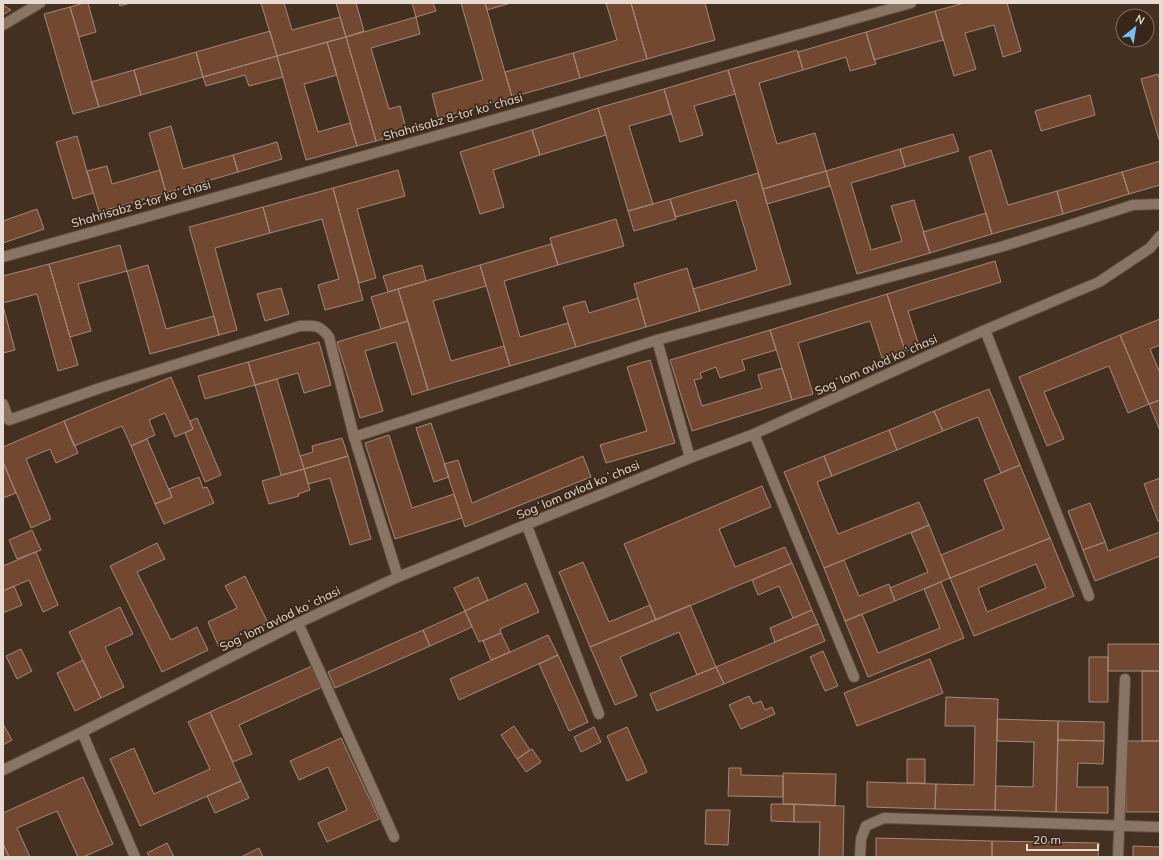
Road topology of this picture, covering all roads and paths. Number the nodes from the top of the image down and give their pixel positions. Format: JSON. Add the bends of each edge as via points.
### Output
{"nodes":[{"id":1,"x":40,"y":3,"type":"edge"},
{"id":2,"x":911,"y":3,"type":"edge"},
{"id":3,"x":3,"y":25,"type":"edge"},
{"id":4,"x":1160,"y":204,"type":"edge"},
{"id":5,"x":1160,"y":236,"type":"edge"},
{"id":6,"x":3,"y":257,"type":"edge"},
{"id":7,"x":985,"y":330,"type":"junction"},
{"id":8,"x":657,"y":340,"type":"junction"},
{"id":9,"x":3,"y":404,"type":"edge"},
{"id":10,"x":6,"y":421,"type":"edge"},
{"id":11,"x":754,"y":434,"type":"junction"},
{"id":12,"x":354,"y":437,"type":"junction"},
{"id":13,"x":690,"y":458,"type":"junction"},
{"id":14,"x":527,"y":526,"type":"junction"},
{"id":15,"x":398,"y":577,"type":"junction"},
{"id":16,"x":1089,"y":596,"type":"dead end"},
{"id":17,"x":298,"y":623,"type":"junction"},
{"id":18,"x":854,"y":677,"type":"dead end"},
{"id":19,"x":1125,"y":679,"type":"dead end"},
{"id":20,"x":599,"y":714,"type":"dead end"},
{"id":21,"x":82,"y":732,"type":"junction"},
{"id":22,"x":3,"y":770,"type":"edge"},
{"id":23,"x":1118,"y":826,"type":"junction"},
{"id":24,"x":1160,"y":827,"type":"edge"},
{"id":25,"x":394,"y":837,"type":"dead end"},
{"id":26,"x":135,"y":857,"type":"edge"},
{"id":27,"x":860,"y":857,"type":"edge"},
{"id":28,"x":1118,"y":857,"type":"edge"}],
"edges":[{"from":1,"to":3,"type":"street"},
{"from":2,"to":6,"type":"street","name":"Shahrisabz 8-tor koʻchasi"},
{"from":4,"to":8,"type":"street","via":[[1133,205],[1004,246]]},
{"from":5,"to":7,"type":"street","name":"Sogʻlom avlod koʻchasi","via":[[1150,248],[1099,282]]},
{"from":7,"to":11,"type":"street","name":"Sogʻlom avlod koʻchasi"},
{"from":7,"to":16,"type":"street"},
{"from":8,"to":12,"type":"street"},
{"from":8,"to":13,"type":"street"},
{"from":9,"to":10,"type":"street"},
{"from":10,"to":12,"type":"street","via":[[108,385],[300,326],[313,325],[324,330],[329,337]]},
{"from":11,"to":13,"type":"street","name":"Sogʻlom avlod koʻchasi"},
{"from":11,"to":18,"type":"street"},
{"from":12,"to":15,"type":"street"},
{"from":13,"to":14,"type":"street","name":"Sogʻlom avlod koʻchasi"},
{"from":14,"to":15,"type":"street","name":"Sogʻlom avlod koʻchasi"},
{"from":14,"to":20,"type":"street"},
{"from":15,"to":17,"type":"street","name":"Sogʻlom avlod koʻchasi"},
{"from":17,"to":21,"type":"street","name":"Sogʻlom avlod koʻchasi"},
{"from":17,"to":25,"type":"street"},
{"from":19,"to":23,"type":"street"},
{"from":21,"to":22,"type":"street","name":"Sogʻlom avlod koʻchasi"},
{"from":21,"to":26,"type":"street"},
{"from":23,"to":24,"type":"street"},
{"from":23,"to":27,"type":"street","via":[[884,818],[866,826],[861,839]]},
{"from":23,"to":28,"type":"street"}]}
